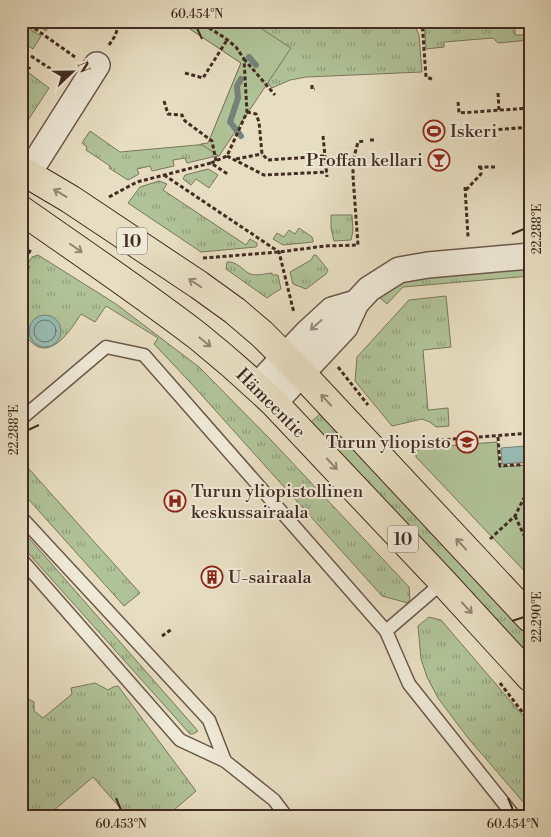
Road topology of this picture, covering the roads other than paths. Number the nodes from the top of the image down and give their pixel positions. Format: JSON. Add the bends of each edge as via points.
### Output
{"nodes":[{"id":1,"x":86,"y":61,"type":"road end"},
{"id":2,"x":24,"y":172,"type":"edge"},
{"id":3,"x":21,"y":210,"type":"edge"},
{"id":4,"x":530,"y":256,"type":"edge"},
{"id":5,"x":293,"y":365,"type":"junction"},
{"id":6,"x":265,"y":395,"type":"junction"},
{"id":7,"x":21,"y":419,"type":"edge"},
{"id":8,"x":21,"y":516,"type":"edge"},
{"id":9,"x":21,"y":559,"type":"edge"},
{"id":10,"x":443,"y":582,"type":"junction"},
{"id":11,"x":530,"y":618,"type":"edge"},
{"id":12,"x":386,"y":631,"type":"junction"},
{"id":13,"x":530,"y":676,"type":"edge"},
{"id":14,"x":225,"y":761,"type":"junction"},
{"id":15,"x":286,"y":816,"type":"edge"},
{"id":16,"x":514,"y":816,"type":"edge"}],
"edges":[{"from":1,"to":2,"type":"street"},
{"from":5,"to":2,"type":"highway","number":"10","one_way":true,"via":[[235,311],[199,285]]},
{"from":3,"to":6,"type":"highway","name":"Hämeentie","number":"10","one_way":true,"via":[[201,338]]},
{"from":4,"to":5,"type":"street","via":[[428,264],[398,270],[369,288],[356,303],[345,327]]},
{"from":5,"to":6,"type":"street"},
{"from":11,"to":5,"type":"highway","number":"10","one_way":true},
{"from":6,"to":10,"type":"highway","name":"Hämeentie","number":"10","one_way":true},
{"from":7,"to":12,"type":"lane","via":[[106,347],[144,355]]},
{"from":8,"to":14,"type":"lane","via":[[209,720]]},
{"from":9,"to":14,"type":"lane","via":[[180,740]]},
{"from":10,"to":12,"type":"lane"},
{"from":10,"to":13,"type":"highway","name":"Hämeentie","number":"10","one_way":true},
{"from":12,"to":16,"type":"lane","via":[[409,684]]},
{"from":14,"to":15,"type":"lane","via":[[274,800]]}]}
